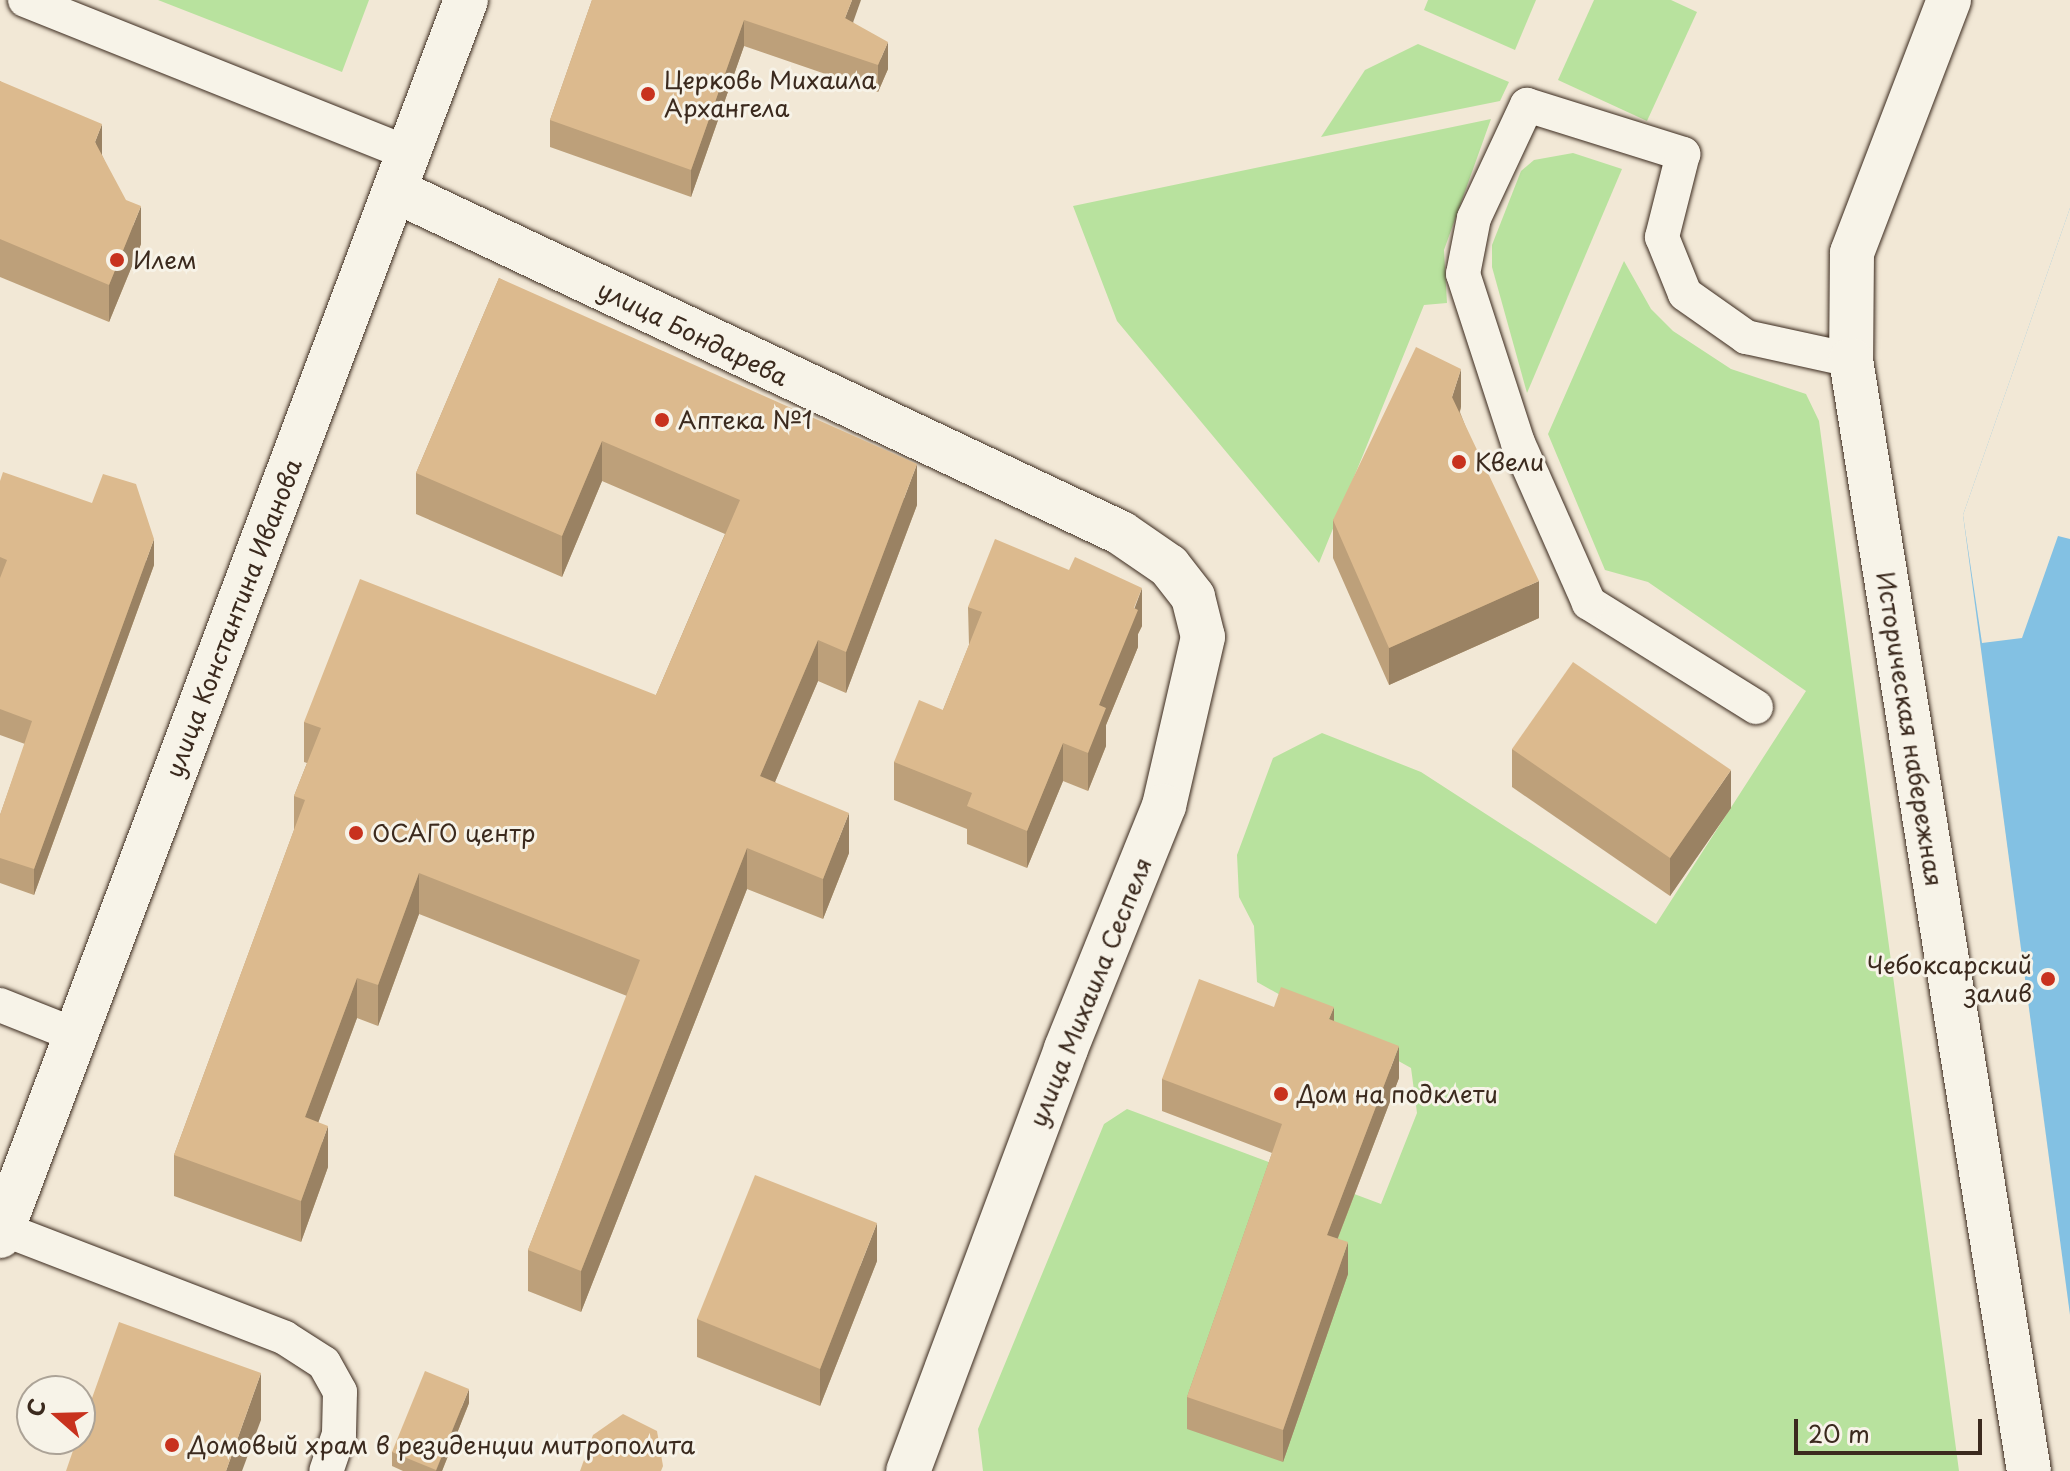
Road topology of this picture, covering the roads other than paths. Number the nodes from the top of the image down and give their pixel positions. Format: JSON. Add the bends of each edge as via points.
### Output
{"nodes":[{"id":1,"x":25,"y":0,"type":"edge"},
{"id":2,"x":466,"y":0,"type":"edge"},
{"id":3,"x":1949,"y":0,"type":"edge"},
{"id":4,"x":403,"y":172,"type":"junction"},
{"id":5,"x":1851,"y":360,"type":"junction"},
{"id":6,"x":1121,"y":533,"type":"joint"},
{"id":7,"x":1756,"y":707,"type":"dead end"},
{"id":8,"x":0,"y":1005,"type":"edge"},
{"id":9,"x":73,"y":1034,"type":"junction"},
{"id":10,"x":1,"y":1232,"type":"edge"},
{"id":11,"x":326,"y":1471,"type":"edge"},
{"id":12,"x":908,"y":1471,"type":"edge"},
{"id":13,"x":2029,"y":1471,"type":"edge"}],
"edges":[{"from":1,"to":4,"type":"lane","name":"улица Бондарева"},
{"from":2,"to":4,"type":"street","name":"улица Константина Иванова"},
{"from":3,"to":5,"type":"street","name":"Историческая набережная","via":[[1852,253]]},
{"from":4,"to":6,"type":"street","name":"улица Бондарева"},
{"from":4,"to":9,"type":"street","name":"улица Константина Иванова"},
{"from":5,"to":7,"type":"lane","via":[[1746,337],[1685,294],[1662,237],[1683,154],[1527,105],[1474,218],[1463,274],[1518,443],[1589,603]]},
{"from":5,"to":13,"type":"street","name":"Историческая набережная"},
{"from":6,"to":12,"type":"street","name":"улица Михаила Сеспеля","via":[[1169,566],[1193,597],[1203,637],[1190,700],[1164,806],[1066,1049]]},
{"from":8,"to":9,"type":"lane"},
{"from":9,"to":10,"type":"street","name":"улица Константина Иванова"},
{"from":10,"to":11,"type":"lane","via":[[285,1338],[324,1363],[340,1392],[339,1434]]}]}
